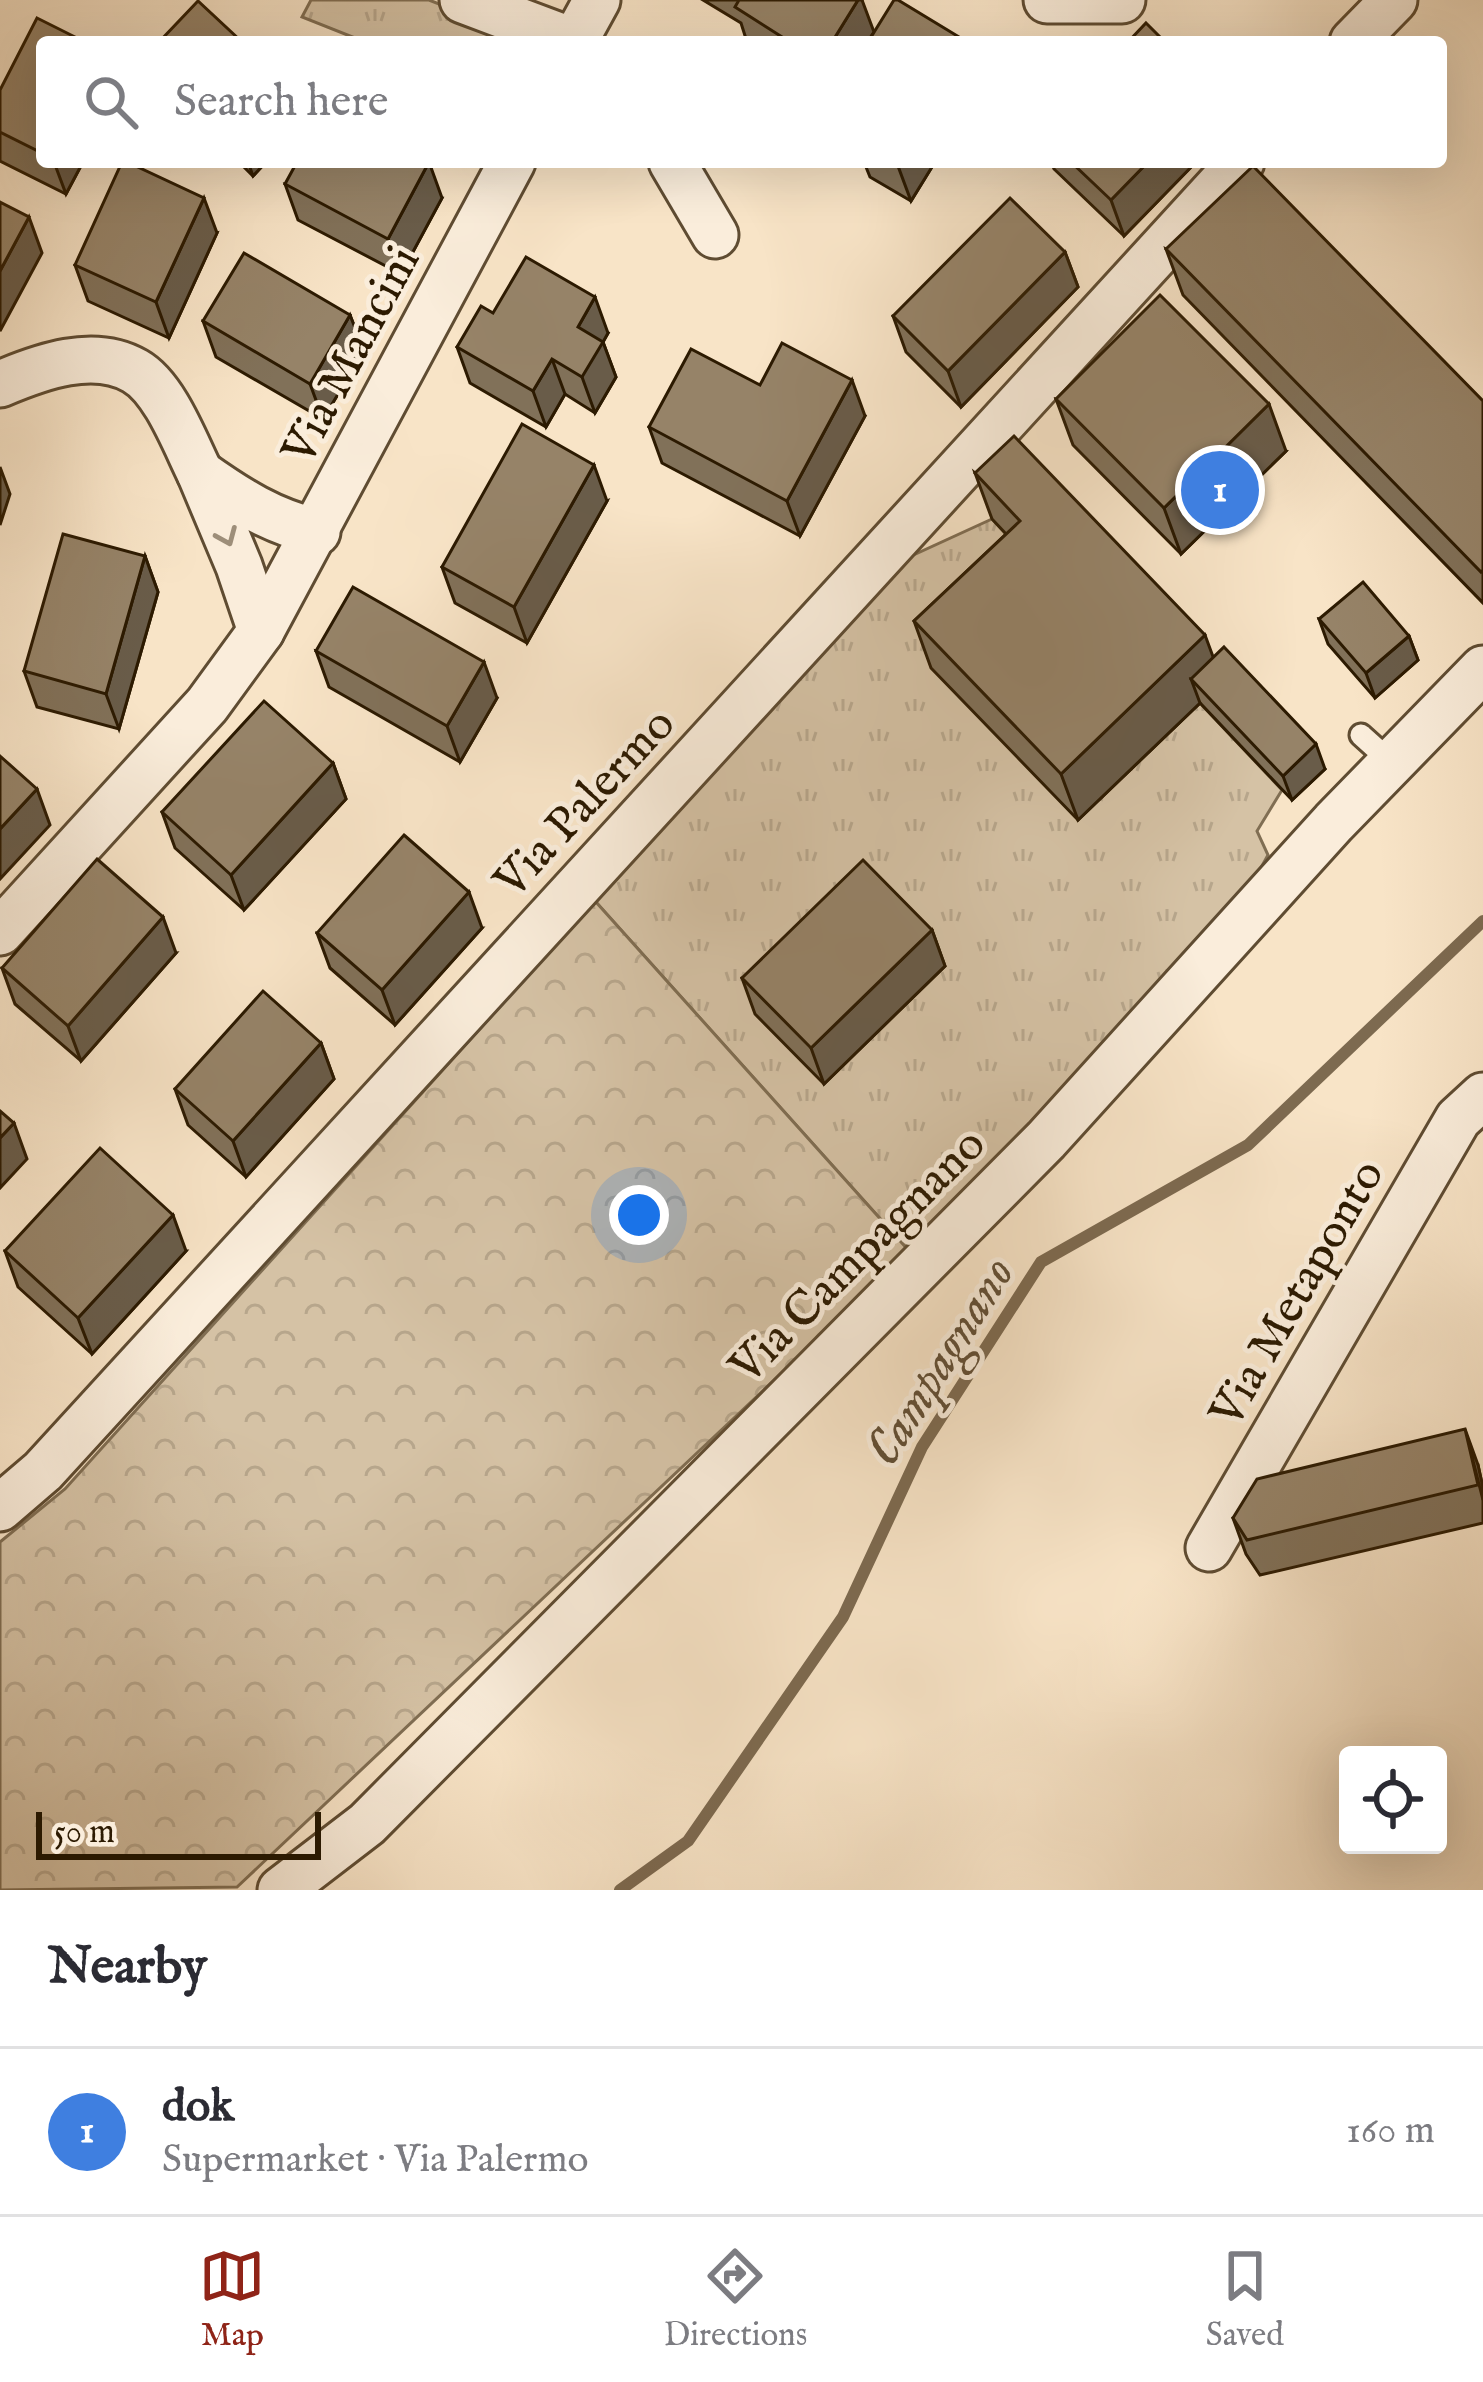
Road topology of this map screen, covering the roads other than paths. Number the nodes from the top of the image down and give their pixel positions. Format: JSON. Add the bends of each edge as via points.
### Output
{"nodes":[{"id":1,"x":463,"y":0,"type":"edge"},
{"id":2,"x":597,"y":0,"type":"edge"},
{"id":3,"x":1047,"y":0,"type":"edge"},
{"id":4,"x":1122,"y":0,"type":"edge"},
{"id":5,"x":1394,"y":0,"type":"edge"},
{"id":6,"x":558,"y":36,"type":"edge"},
{"id":7,"x":577,"y":36,"type":"edge"},
{"id":8,"x":1359,"y":36,"type":"edge"},
{"id":9,"x":509,"y":168,"type":"edge"},
{"id":10,"x":676,"y":168,"type":"edge"},
{"id":11,"x":1236,"y":168,"type":"edge"},
{"id":12,"x":715,"y":236,"type":"dead end"},
{"id":13,"x":0,"y":384,"type":"edge"},
{"id":14,"x":200,"y":473,"type":"junction"},
{"id":15,"x":316,"y":532,"type":"junction"},
{"id":16,"x":261,"y":631,"type":"junction"},
{"id":17,"x":1483,"y":669,"type":"edge"},
{"id":18,"x":0,"y":932,"type":"edge"},
{"id":19,"x":1483,"y":1096,"type":"edge"},
{"id":20,"x":0,"y":1508,"type":"edge"},
{"id":21,"x":1209,"y":1549,"type":"dead end"},
{"id":22,"x":281,"y":1890,"type":"edge"}],
"edges":[{"from":1,"to":6,"type":"street"},
{"from":2,"to":7,"type":"street"},
{"from":3,"to":4,"type":"street"},
{"from":5,"to":8,"type":"street"},
{"from":9,"to":15,"type":"street","name":"Via Mancini"},
{"from":10,"to":12,"type":"street"},
{"from":11,"to":20,"type":"street","name":"Via Palermo","via":[[43,1472]]},
{"from":13,"to":14,"type":"street","name":"Via Mancini","via":[[46,365],[91,360],[136,371],[166,404]]},
{"from":14,"to":15,"type":"street","name":"Via Mancini","via":[[253,510]]},
{"from":14,"to":16,"type":"street","name":"Via Mancini","one_way":true},
{"from":15,"to":16,"type":"street","name":"Via Mancini"},
{"from":16,"to":18,"type":"street","via":[[207,705]]},
{"from":17,"to":22,"type":"street","name":"Via Campagnano","via":[[1376,748],[1013,1173],[368,1824]]},
{"from":19,"to":21,"type":"street","name":"Via Metaponto","via":[[1458,1119]]}]}
